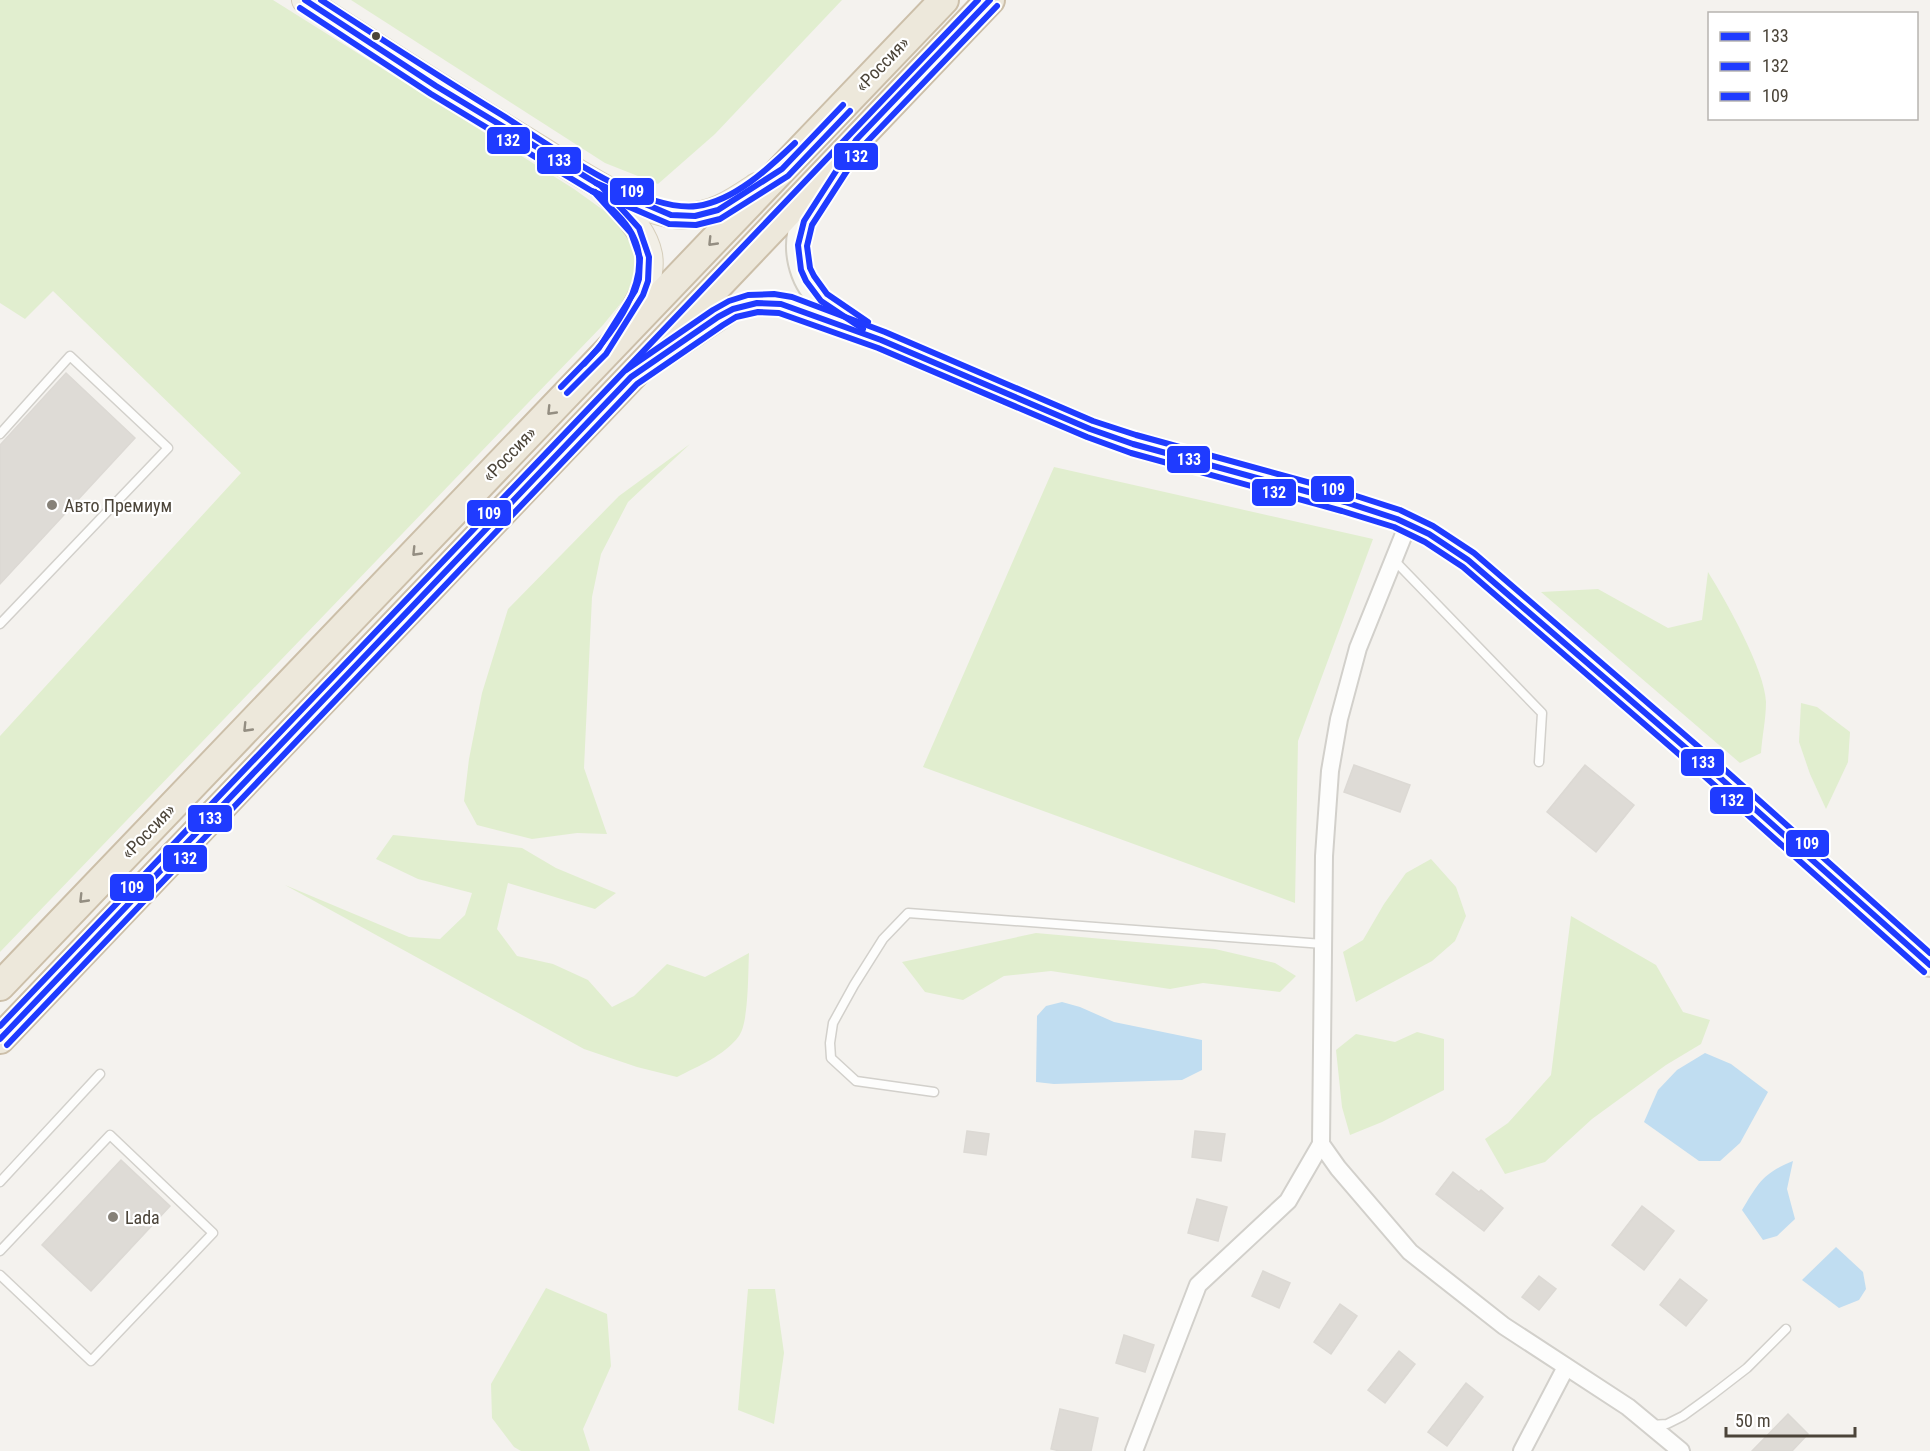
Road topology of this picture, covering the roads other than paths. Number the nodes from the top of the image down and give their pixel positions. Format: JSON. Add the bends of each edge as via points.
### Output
{"nodes":[{"id":1,"x":305,"y":0,"type":"edge"},
{"id":2,"x":944,"y":0,"type":"edge"},
{"id":3,"x":990,"y":0,"type":"edge"},
{"id":4,"x":856,"y":140,"type":"junction"},
{"id":5,"x":782,"y":169,"type":"junction"},
{"id":6,"x":601,"y":186,"type":"junction"},
{"id":7,"x":881,"y":340,"type":"junction"},
{"id":8,"x":606,"y":354,"type":"junction"},
{"id":9,"x":631,"y":378,"type":"junction"},
{"id":10,"x":0,"y":434,"type":"edge"},
{"id":11,"x":1408,"y":524,"type":"junction"},
{"id":12,"x":1394,"y":560,"type":"junction"},
{"id":13,"x":0,"y":624,"type":"edge"},
{"id":14,"x":1539,"y":762,"type":"dead end"},
{"id":15,"x":1323,"y":944,"type":"junction"},
{"id":16,"x":1930,"y":965,"type":"edge"},
{"id":17,"x":0,"y":986,"type":"edge"},
{"id":18,"x":0,"y":1039,"type":"edge"},
{"id":19,"x":100,"y":1074,"type":"dead end"},
{"id":20,"x":934,"y":1092,"type":"dead end"},
{"id":21,"x":1321,"y":1144,"type":"junction"},
{"id":22,"x":0,"y":1182,"type":"edge"},
{"id":23,"x":0,"y":1251,"type":"edge"},
{"id":24,"x":0,"y":1275,"type":"edge"},
{"id":25,"x":1786,"y":1329,"type":"dead end"},
{"id":26,"x":1566,"y":1367,"type":"junction"},
{"id":27,"x":1650,"y":1425,"type":"junction"},
{"id":28,"x":1134,"y":1451,"type":"edge"},
{"id":29,"x":1522,"y":1451,"type":"edge"},
{"id":30,"x":1681,"y":1451,"type":"edge"}],
"edges":[{"from":1,"to":6,"type":"main road","via":[[436,86]]},
{"from":2,"to":5,"type":"highway","name":"«Россия»"},
{"from":3,"to":4,"type":"highway","name":"«Россия»"},
{"from":4,"to":7,"type":"main road","via":[[804,221],[799,257],[806,281],[821,301]]},
{"from":4,"to":9,"type":"highway","name":"«Россия»"},
{"from":5,"to":6,"type":"main road","via":[[729,205],[695,216],[660,212]]},
{"from":5,"to":8,"type":"highway","name":"«Россия»","one_way":true},
{"from":6,"to":8,"type":"main road","via":[[639,228],[650,265],[643,296]]},
{"from":7,"to":9,"type":"main road","via":[[790,306],[748,304],[718,317]]},
{"from":7,"to":11,"type":"main road","via":[[1090,429],[1345,502]]},
{"from":8,"to":17,"type":"highway","name":"«Россия»","one_way":true},
{"from":9,"to":18,"type":"highway","name":"«Россия»"},
{"from":10,"to":13,"type":"lane","via":[[70,356],[168,448]]},
{"from":11,"to":12,"type":"street"},
{"from":11,"to":16,"type":"main road","via":[[1467,560]]},
{"from":12,"to":14,"type":"lane","via":[[1542,713]]},
{"from":12,"to":15,"type":"street","via":[[1359,648],[1339,719],[1330,771]]},
{"from":15,"to":20,"type":"lane","via":[[908,913],[883,939],[854,985],[834,1023],[831,1058],[856,1081]]},
{"from":15,"to":21,"type":"street"},
{"from":19,"to":22,"type":"lane"},
{"from":21,"to":26,"type":"street","via":[[1410,1252],[1504,1326]]},
{"from":21,"to":28,"type":"street","via":[[1288,1201],[1198,1285]]},
{"from":23,"to":24,"type":"lane","via":[[110,1134],[213,1233],[92,1361]]},
{"from":25,"to":27,"type":"lane","via":[[1747,1368],[1683,1416],[1667,1424]]},
{"from":26,"to":27,"type":"street"},
{"from":26,"to":29,"type":"street"},
{"from":27,"to":30,"type":"street"}]}
